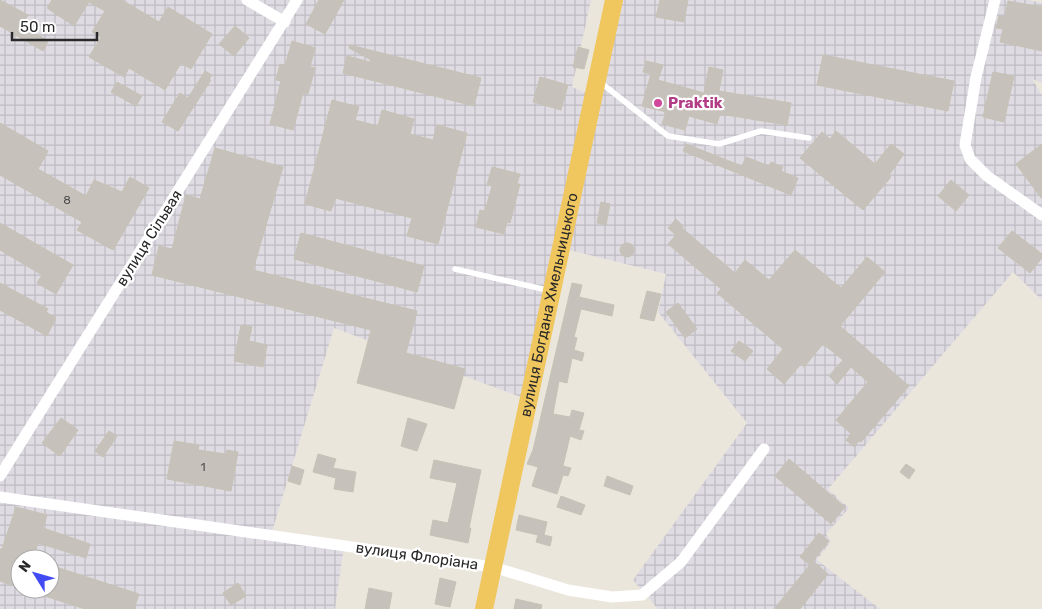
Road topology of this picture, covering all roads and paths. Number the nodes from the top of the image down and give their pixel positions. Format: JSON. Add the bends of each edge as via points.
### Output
{"nodes":[{"id":1,"x":247,"y":0,"type":"edge"},
{"id":2,"x":298,"y":0,"type":"edge"},
{"id":3,"x":614,"y":0,"type":"edge"},
{"id":4,"x":995,"y":0,"type":"edge"},
{"id":5,"x":285,"y":22,"type":"junction"},
{"id":6,"x":597,"y":80,"type":"junction"},
{"id":7,"x":808,"y":138,"type":"dead end"},
{"id":8,"x":1042,"y":215,"type":"edge"},
{"id":9,"x":455,"y":269,"type":"dead end"},
{"id":10,"x":552,"y":291,"type":"junction"},
{"id":11,"x":764,"y":448,"type":"dead end"},
{"id":12,"x":0,"y":476,"type":"edge"},
{"id":13,"x":0,"y":498,"type":"edge"},
{"id":14,"x":493,"y":567,"type":"junction"},
{"id":15,"x":484,"y":609,"type":"edge"}],
"edges":[{"from":1,"to":5,"type":"street"},
{"from":2,"to":5,"type":"street","name":"вулиця Сільвая"},
{"from":3,"to":6,"type":"highway","name":"вулиця Богдана Хмельницького"},
{"from":4,"to":8,"type":"street","via":[[976,77],[965,145],[970,159],[987,176]]},
{"from":5,"to":12,"type":"street","name":"вулиця Сільвая"},
{"from":6,"to":7,"type":"lane","via":[[668,136],[719,144],[761,131]]},
{"from":6,"to":10,"type":"highway","name":"вулиця Богдана Хмельницького"},
{"from":9,"to":10,"type":"lane"},
{"from":10,"to":14,"type":"highway","name":"вулиця Богдана Хмельницького"},
{"from":11,"to":14,"type":"street","name":"вулиця Флоріана","via":[[680,562],[642,596],[612,597],[568,590]]},
{"from":13,"to":14,"type":"street","name":"вулиця Флоріана"},
{"from":14,"to":15,"type":"highway","name":"вулиця Богдана Хмельницького"}]}
